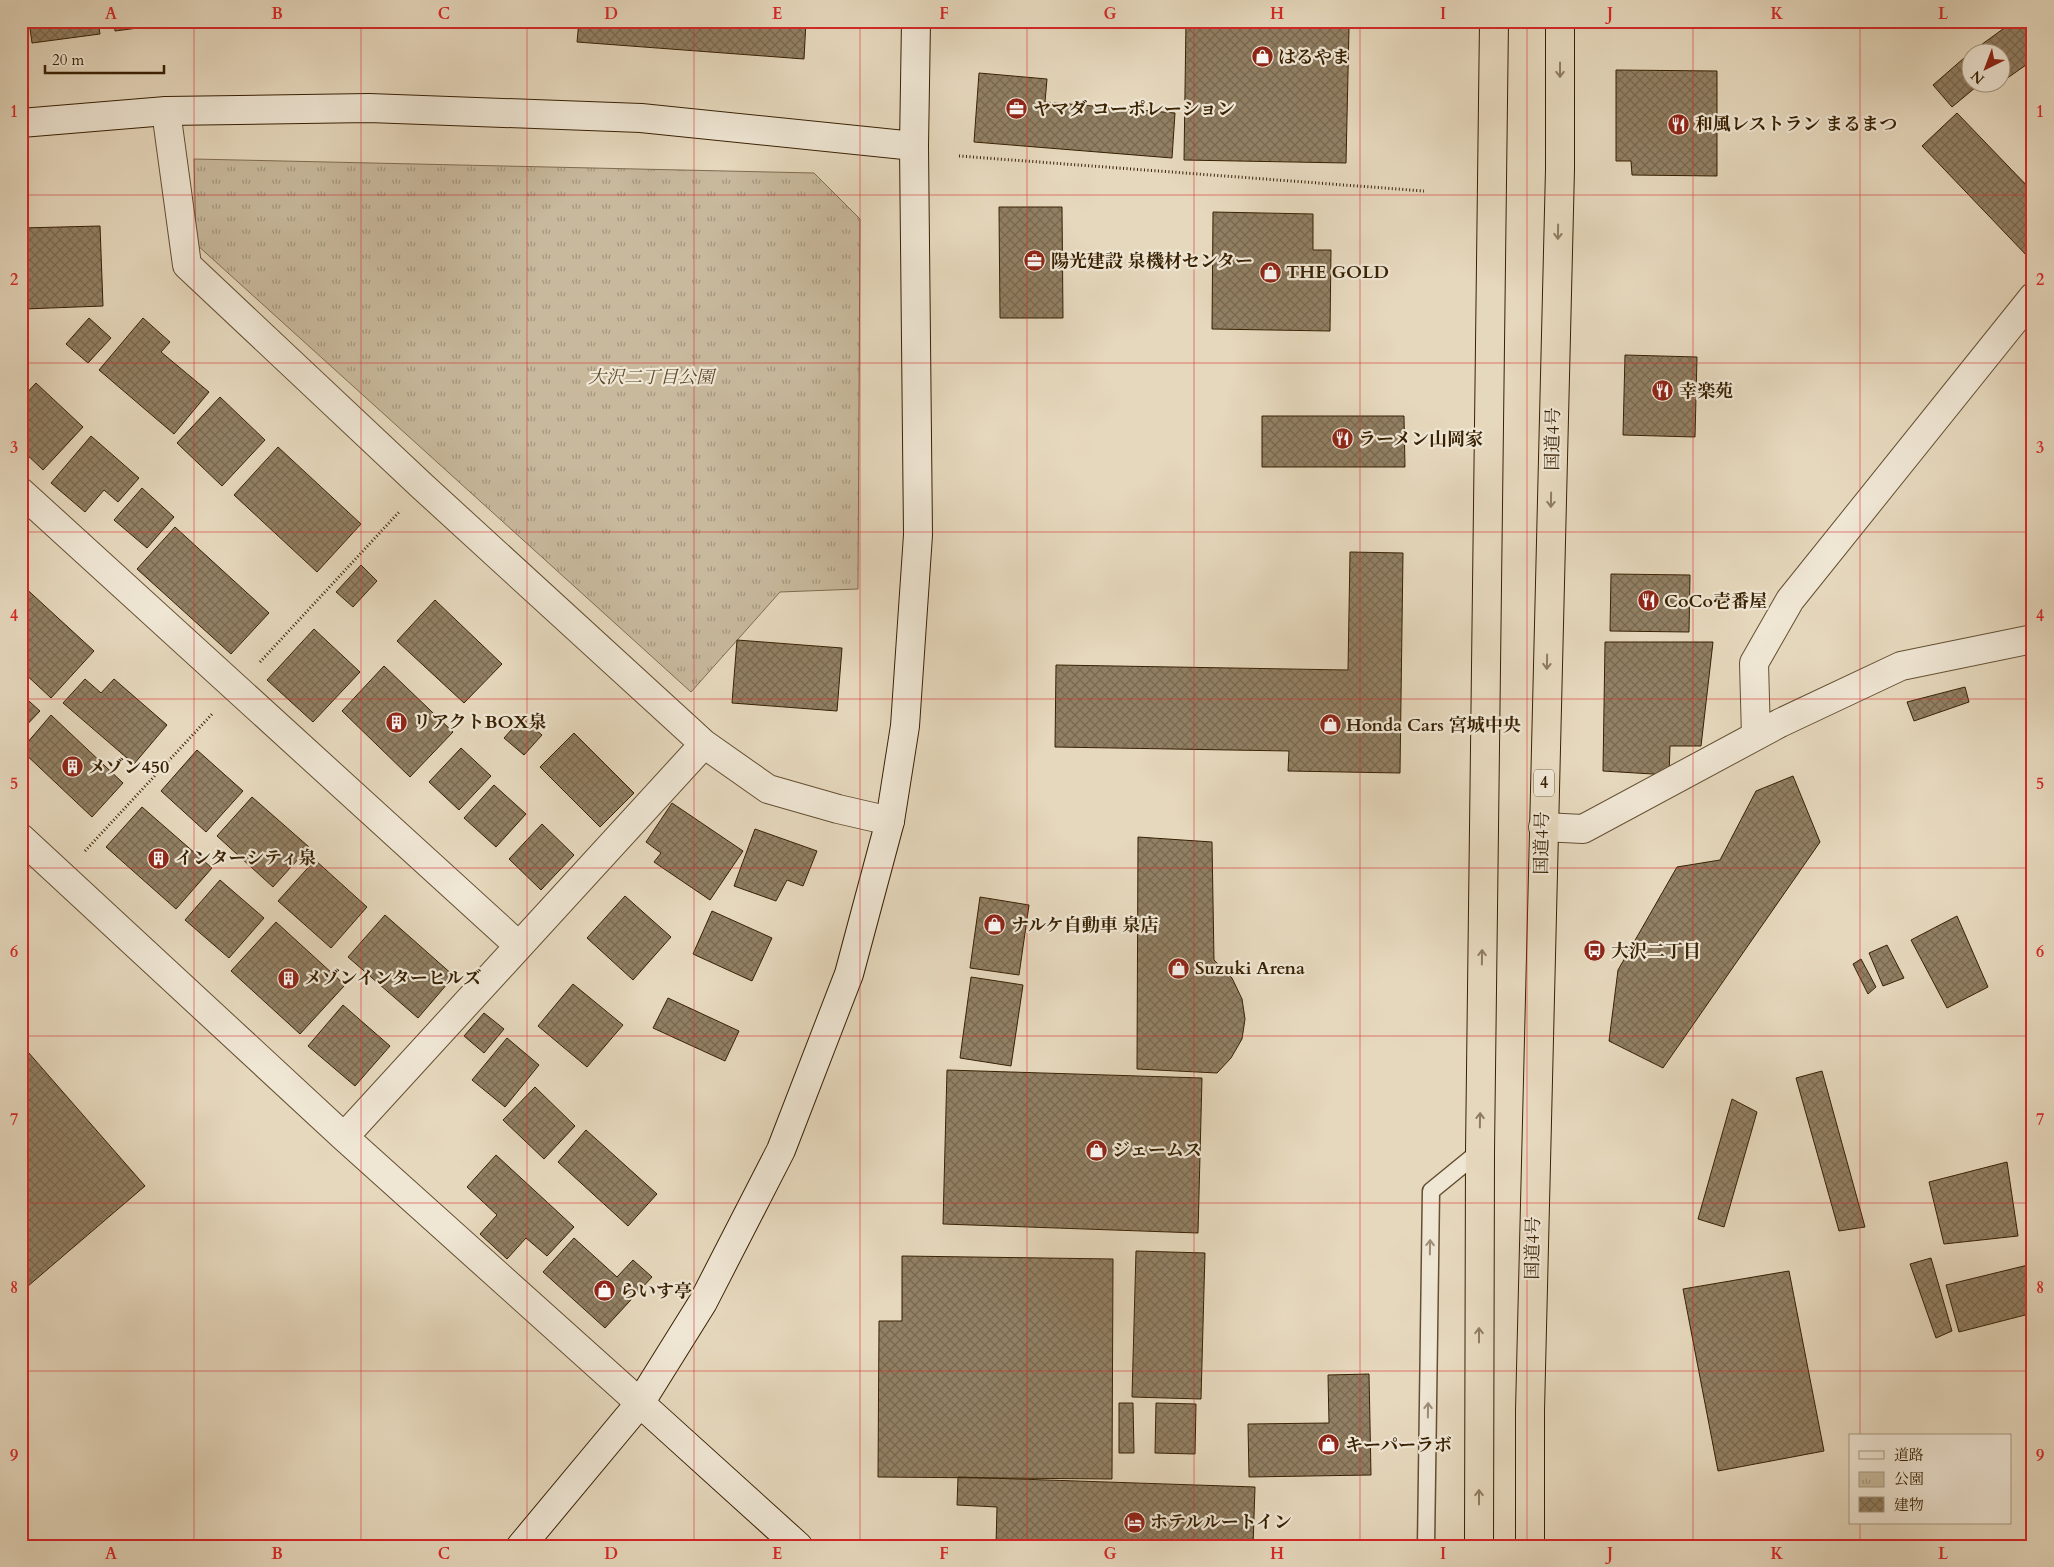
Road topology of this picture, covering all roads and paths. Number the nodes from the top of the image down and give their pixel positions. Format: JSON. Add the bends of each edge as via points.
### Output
{"nodes":[{"id":1,"x":916,"y":21,"type":"edge"},
{"id":2,"x":1494,"y":21,"type":"edge"},
{"id":3,"x":1560,"y":21,"type":"edge"},
{"id":4,"x":166,"y":111,"type":"junction"},
{"id":5,"x":21,"y":123,"type":"edge"},
{"id":6,"x":914,"y":146,"type":"junction"},
{"id":7,"x":959,"y":156,"type":"dead end"},
{"id":8,"x":1424,"y":191,"type":"dead end"},
{"id":9,"x":2033,"y":297,"type":"edge"},
{"id":10,"x":422,"y":486,"type":"junction"},
{"id":11,"x":21,"y":492,"type":"edge"},
{"id":12,"x":2033,"y":639,"type":"edge"},
{"id":13,"x":236,"y":687,"type":"junction"},
{"id":14,"x":1756,"y":736,"type":"junction"},
{"id":15,"x":704,"y":744,"type":"junction"},
{"id":16,"x":890,"y":820,"type":"junction"},
{"id":17,"x":1543,"y":827,"type":"junction"},
{"id":18,"x":21,"y":838,"type":"edge"},
{"id":19,"x":62,"y":876,"type":"junction"},
{"id":20,"x":519,"y":946,"type":"junction"},
{"id":21,"x":344,"y":1136,"type":"junction"},
{"id":22,"x":1480,"y":1151,"type":"junction"},
{"id":23,"x":640,"y":1403,"type":"junction"},
{"id":24,"x":521,"y":1546,"type":"edge"},
{"id":25,"x":798,"y":1546,"type":"edge"},
{"id":26,"x":1426,"y":1546,"type":"edge"},
{"id":27,"x":1479,"y":1546,"type":"edge"},
{"id":28,"x":1530,"y":1546,"type":"edge"}],
"edges":[{"from":1,"to":6,"type":"street"},
{"from":22,"to":2,"type":"highway","one_way":true},
{"from":3,"to":17,"type":"highway","name":"国道4号","number":"4","one_way":true,"via":[[1560,169]]},
{"from":4,"to":5,"type":"street"},
{"from":4,"to":6,"type":"street","via":[[369,108],[642,118]]},
{"from":4,"to":10,"type":"street","via":[[186,265]]},
{"from":6,"to":16,"type":"street","via":[[918,535],[905,726]]},
{"from":7,"to":8,"type":"path"},
{"from":9,"to":14,"type":"street","via":[[1790,600],[1754,663]]},
{"from":10,"to":13,"type":"path"},
{"from":10,"to":15,"type":"street"},
{"from":11,"to":13,"type":"street"},
{"from":12,"to":14,"type":"street","via":[[1901,666]]},
{"from":13,"to":19,"type":"path"},
{"from":13,"to":20,"type":"street"},
{"from":14,"to":17,"type":"street","via":[[1583,829]]},
{"from":15,"to":16,"type":"street","via":[[768,789]]},
{"from":15,"to":20,"type":"street"},
{"from":16,"to":23,"type":"street","via":[[850,974],[781,1150],[704,1302]]},
{"from":17,"to":28,"type":"highway","name":"国道4号","number":"4"},
{"from":18,"to":19,"type":"street"},
{"from":19,"to":21,"type":"street"},
{"from":20,"to":21,"type":"street"},
{"from":21,"to":23,"type":"street"},
{"from":26,"to":22,"type":"lane","one_way":true,"via":[[1431,1191]]},
{"from":27,"to":22,"type":"highway","one_way":true},
{"from":23,"to":24,"type":"street"},
{"from":23,"to":25,"type":"street"}]}
